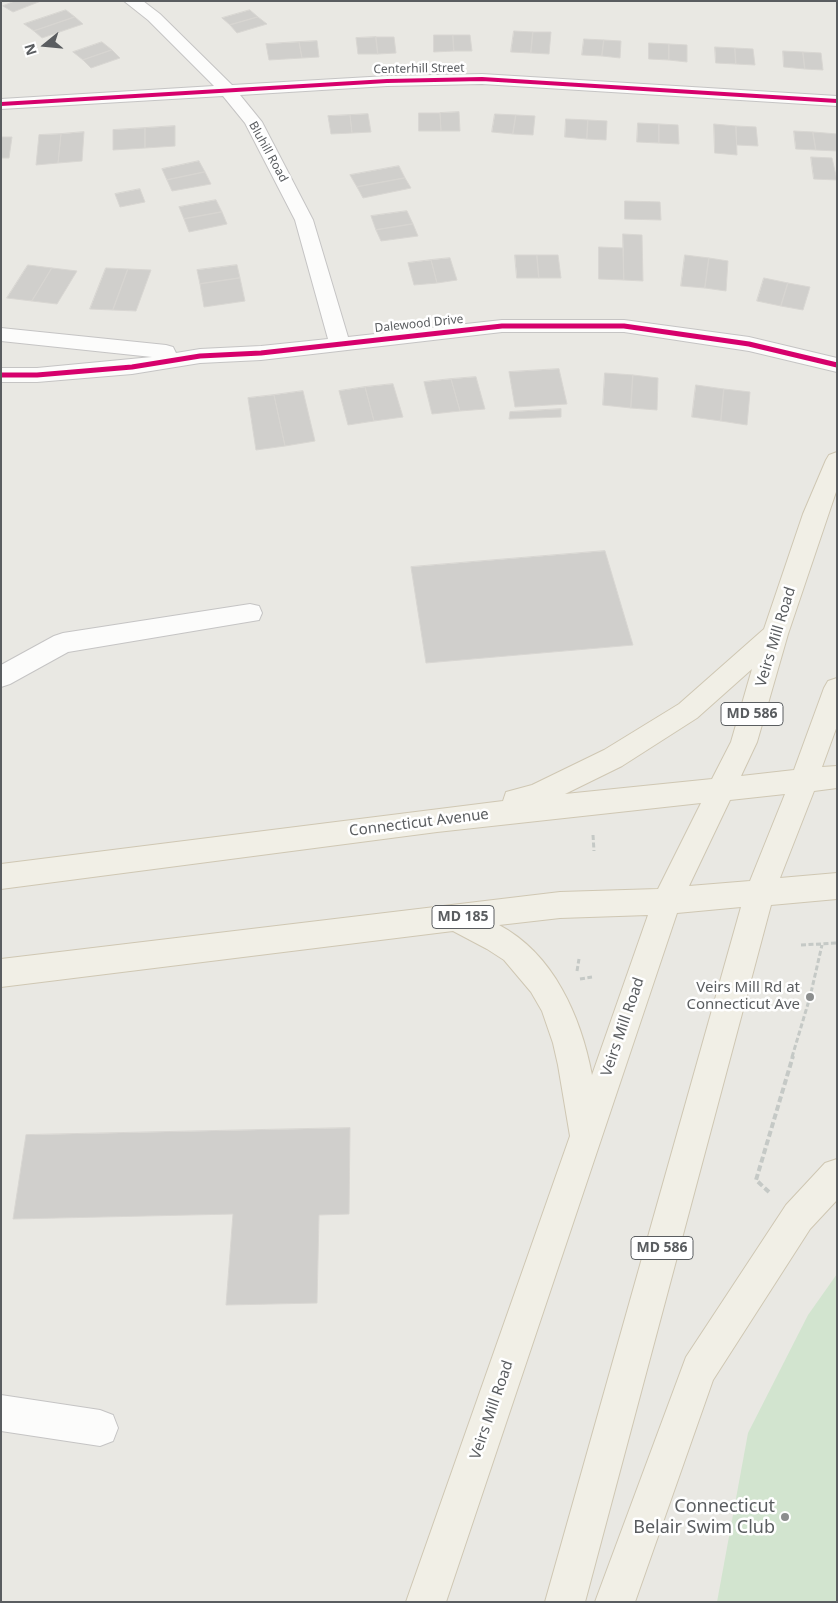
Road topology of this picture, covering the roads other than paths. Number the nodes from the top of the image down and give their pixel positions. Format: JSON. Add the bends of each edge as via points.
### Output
{"nodes":[{"id":1,"x":132,"y":1,"type":"edge"},
{"id":2,"x":226,"y":90,"type":"junction"},
{"id":3,"x":837,"y":101,"type":"edge"},
{"id":4,"x":1,"y":104,"type":"edge"},
{"id":5,"x":1,"y":334,"type":"edge"},
{"id":6,"x":340,"y":343,"type":"junction"},
{"id":7,"x":200,"y":356,"type":"junction"},
{"id":8,"x":837,"y":365,"type":"edge"},
{"id":9,"x":1,"y":375,"type":"edge"},
{"id":10,"x":837,"y":460,"type":"edge"},
{"id":11,"x":250,"y":613,"type":"dead end"},
{"id":12,"x":775,"y":634,"type":"junction"},
{"id":13,"x":1,"y":678,"type":"edge"},
{"id":14,"x":837,"y":688,"type":"edge"},
{"id":15,"x":837,"y":777,"type":"edge"},
{"id":16,"x":804,"y":780,"type":"junction"},
{"id":17,"x":720,"y":791,"type":"junction"},
{"id":18,"x":438,"y":820,"type":"junction"},
{"id":19,"x":1,"y":877,"type":"edge"},
{"id":20,"x":837,"y":886,"type":"edge"},
{"id":21,"x":760,"y":894,"type":"junction"},
{"id":22,"x":667,"y":901,"type":"junction"},
{"id":23,"x":456,"y":918,"type":"junction"},
{"id":24,"x":1,"y":973,"type":"edge"},
{"id":25,"x":586,"y":1138,"type":"junction"},
{"id":26,"x":837,"y":1175,"type":"edge"},
{"id":27,"x":1,"y":1413,"type":"edge"},
{"id":28,"x":100,"y":1428,"type":"dead end"},
{"id":29,"x":426,"y":1602,"type":"edge"},
{"id":30,"x":566,"y":1602,"type":"edge"},
{"id":31,"x":614,"y":1602,"type":"edge"}],
"edges":[{"from":1,"to":2,"type":"street","name":"Bluhill Road","via":[[154,17]]},
{"from":2,"to":3,"type":"street","name":"Centerhill Street","via":[[482,79]]},
{"from":2,"to":4,"type":"street","name":"Centerhill Street"},
{"from":2,"to":6,"type":"street","name":"Bluhill Road","via":[[253,122],[304,220]]},
{"from":5,"to":7,"type":"street","name":"Dalewood Drive"},
{"from":6,"to":7,"type":"street","name":"Dalewood Drive","via":[[261,353]]},
{"from":6,"to":8,"type":"street","name":"Dalewood Drive","via":[[502,326],[624,326],[749,344]]},
{"from":7,"to":9,"type":"street","name":"Dalewood Drive","via":[[132,367]]},
{"from":10,"to":12,"type":"main road","name":"Veirs Mill Road","number":"MD 586"},
{"from":11,"to":13,"type":"street","via":[[63,643]]},
{"from":12,"to":17,"type":"main road","name":"Veirs Mill Road","number":"MD 586","via":[[744,742]]},
{"from":12,"to":18,"type":"main road","via":[[688,711],[613,758],[537,795]]},
{"from":14,"to":16,"type":"main road","number":"MD 586"},
{"from":15,"to":16,"type":"main road","name":"Connecticut Avenue"},
{"from":16,"to":17,"type":"main road","name":"Connecticut Avenue"},
{"from":16,"to":21,"type":"main road","number":"MD 586"},
{"from":17,"to":18,"type":"main road","name":"Connecticut Avenue"},
{"from":17,"to":22,"type":"main road","name":"Veirs Mill Road","number":"MD 586"},
{"from":18,"to":19,"type":"main road","name":"Connecticut Avenue"},
{"from":20,"to":21,"type":"main road","number":"MD 185"},
{"from":21,"to":22,"type":"main road","number":"MD 185"},
{"from":21,"to":30,"type":"main road","number":"MD 586"},
{"from":22,"to":23,"type":"main road","number":"MD 185","via":[[560,905]]},
{"from":22,"to":25,"type":"main road","name":"Veirs Mill Road","number":"MD 586"},
{"from":23,"to":24,"type":"main road","number":"MD 185"},
{"from":23,"to":25,"type":"main road","via":[[511,948],[541,979],[552,997],[573,1052]]},
{"from":25,"to":29,"type":"main road","name":"Veirs Mill Road","number":"MD 586"},
{"from":26,"to":31,"type":"main road","via":[[798,1217],[700,1370]]},
{"from":27,"to":28,"type":"street"}]}
